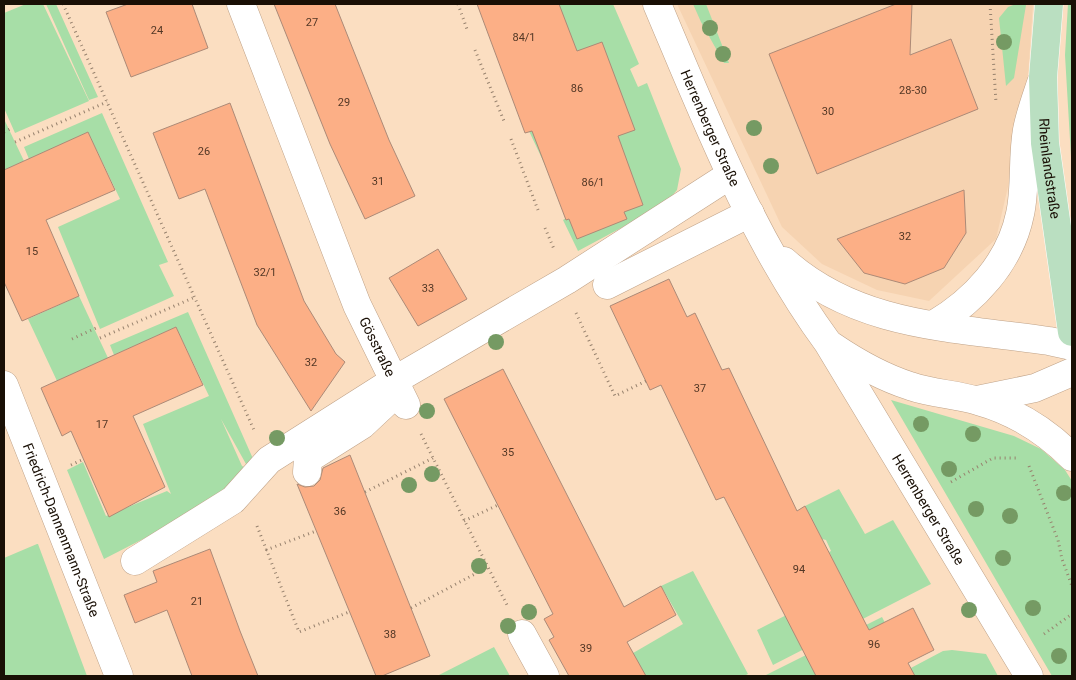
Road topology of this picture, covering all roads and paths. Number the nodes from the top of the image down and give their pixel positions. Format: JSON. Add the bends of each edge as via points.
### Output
{"nodes":[{"id":1,"x":63,"y":4,"type":"edge"},
{"id":2,"x":241,"y":4,"type":"edge"},
{"id":3,"x":458,"y":4,"type":"edge"},
{"id":4,"x":657,"y":4,"type":"edge"},
{"id":5,"x":1049,"y":4,"type":"edge"},
{"id":6,"x":468,"y":32,"type":"dead end"},
{"id":7,"x":475,"y":50,"type":"dead end"},
{"id":8,"x":1043,"y":77,"type":"junction"},
{"id":9,"x":107,"y":102,"type":"junction"},
{"id":10,"x":504,"y":121,"type":"dead end"},
{"id":11,"x":10,"y":129,"type":"dead end"},
{"id":12,"x":4,"y":132,"type":"edge"},
{"id":13,"x":511,"y":139,"type":"dead end"},
{"id":14,"x":15,"y":142,"type":"dead end"},
{"id":15,"x":730,"y":175,"type":"junction"},
{"id":16,"x":538,"y":210,"type":"dead end"},
{"id":17,"x":750,"y":213,"type":"junction"},
{"id":18,"x":770,"y":248,"type":"junction"},
{"id":19,"x":562,"y":283,"type":"junction"},
{"id":20,"x":607,"y":285,"type":"dead end"},
{"id":21,"x":193,"y":298,"type":"junction"},
{"id":22,"x":933,"y":324,"type":"junction"},
{"id":23,"x":96,"y":328,"type":"dead end"},
{"id":24,"x":1072,"y":332,"type":"edge"},
{"id":25,"x":100,"y":338,"type":"dead end"},
{"id":26,"x":72,"y":339,"type":"dead end"},
{"id":27,"x":828,"y":343,"type":"junction"},
{"id":28,"x":1072,"y":346,"type":"edge"},
{"id":29,"x":1072,"y":372,"type":"edge"},
{"id":30,"x":646,"y":382,"type":"dead end"},
{"id":31,"x":4,"y":385,"type":"edge"},
{"id":32,"x":400,"y":392,"type":"junction"},
{"id":33,"x":977,"y":400,"type":"junction"},
{"id":34,"x":1072,"y":457,"type":"edge"},
{"id":35,"x":433,"y":458,"type":"junction"},
{"id":36,"x":269,"y":460,"type":"junction"},
{"id":37,"x":307,"y":472,"type":"dead end"},
{"id":38,"x":243,"y":491,"type":"junction"},
{"id":39,"x":364,"y":492,"type":"dead end"},
{"id":40,"x":921,"y":499,"type":"junction"},
{"id":41,"x":498,"y":505,"type":"dead end"},
{"id":42,"x":464,"y":521,"type":"junction"},
{"id":43,"x":316,"y":531,"type":"dead end"},
{"id":44,"x":266,"y":550,"type":"junction"},
{"id":45,"x":135,"y":561,"type":"dead end"},
{"id":46,"x":488,"y":567,"type":"junction"},
{"id":47,"x":1072,"y":586,"type":"edge"},
{"id":48,"x":411,"y":608,"type":"dead end"},
{"id":49,"x":349,"y":612,"type":"dead end"},
{"id":50,"x":522,"y":634,"type":"joint"},
{"id":51,"x":119,"y":676,"type":"edge"},
{"id":52,"x":545,"y":676,"type":"edge"},
{"id":53,"x":1029,"y":676,"type":"edge"}],
"edges":[{"from":1,"to":9,"type":"path"},
{"from":2,"to":32,"type":"street","name":"Gösstraße","via":[[357,305]]},
{"from":3,"to":6,"type":"path"},
{"from":4,"to":15,"type":"street","name":"Herrenberger Straße"},
{"from":5,"to":8,"type":"main road","name":"Rheinlandstraße"},
{"from":7,"to":10,"type":"path"},
{"from":8,"to":22,"type":"street","via":[[1027,131],[1020,214],[1006,251],[974,295],[955,312]]},
{"from":8,"to":24,"type":"main road","name":"Rheinlandstraße","via":[[1049,175]]},
{"from":9,"to":14,"type":"path"},
{"from":9,"to":21,"type":"path"},
{"from":11,"to":12,"type":"path"},
{"from":13,"to":16,"type":"path"},
{"from":15,"to":17,"type":"street","name":"Herrenberger Straße"},
{"from":15,"to":19,"type":"street"},
{"from":17,"to":18,"type":"street","name":"Herrenberger Straße"},
{"from":17,"to":20,"type":"street"},
{"from":18,"to":22,"type":"street","name":"Herrenberger Straße","via":[[805,280],[843,302],[895,319]]},
{"from":18,"to":27,"type":"street","name":"Herrenberger Straße","via":[[808,316]]},
{"from":19,"to":30,"type":"path","via":[[615,396]]},
{"from":19,"to":32,"type":"street"},
{"from":21,"to":25,"type":"path"},
{"from":21,"to":36,"type":"path"},
{"from":22,"to":28,"type":"street","name":"Herrenberger Straße"},
{"from":23,"to":26,"type":"path"},
{"from":27,"to":33,"type":"street","name":"Herrenberger Straße","via":[[883,376],[942,395]]},
{"from":27,"to":40,"type":"street","name":"Herrenberger Straße"},
{"from":29,"to":33,"type":"street","name":"Herrenberger Straße","via":[[1035,388]]},
{"from":31,"to":51,"type":"street","name":"Friedrich-Dannenmann-Straße"},
{"from":32,"to":35,"type":"path"},
{"from":32,"to":36,"type":"street"},
{"from":32,"to":37,"type":"street","via":[[362,425],[308,459]]},
{"from":33,"to":34,"type":"street","name":"Herrenberger Straße","via":[[1019,416],[1052,438]]},
{"from":35,"to":39,"type":"path"},
{"from":35,"to":42,"type":"path"},
{"from":36,"to":38,"type":"street"},
{"from":38,"to":44,"type":"path"},
{"from":38,"to":45,"type":"street"},
{"from":40,"to":47,"type":"path","via":[[993,458],[1026,458]]},
{"from":40,"to":53,"type":"street","name":"Herrenberger Straße"},
{"from":41,"to":42,"type":"path"},
{"from":42,"to":46,"type":"path"},
{"from":43,"to":44,"type":"path"},
{"from":44,"to":49,"type":"path","via":[[299,632]]},
{"from":46,"to":48,"type":"path"},
{"from":46,"to":50,"type":"path"},
{"from":50,"to":52,"type":"street"}]}
